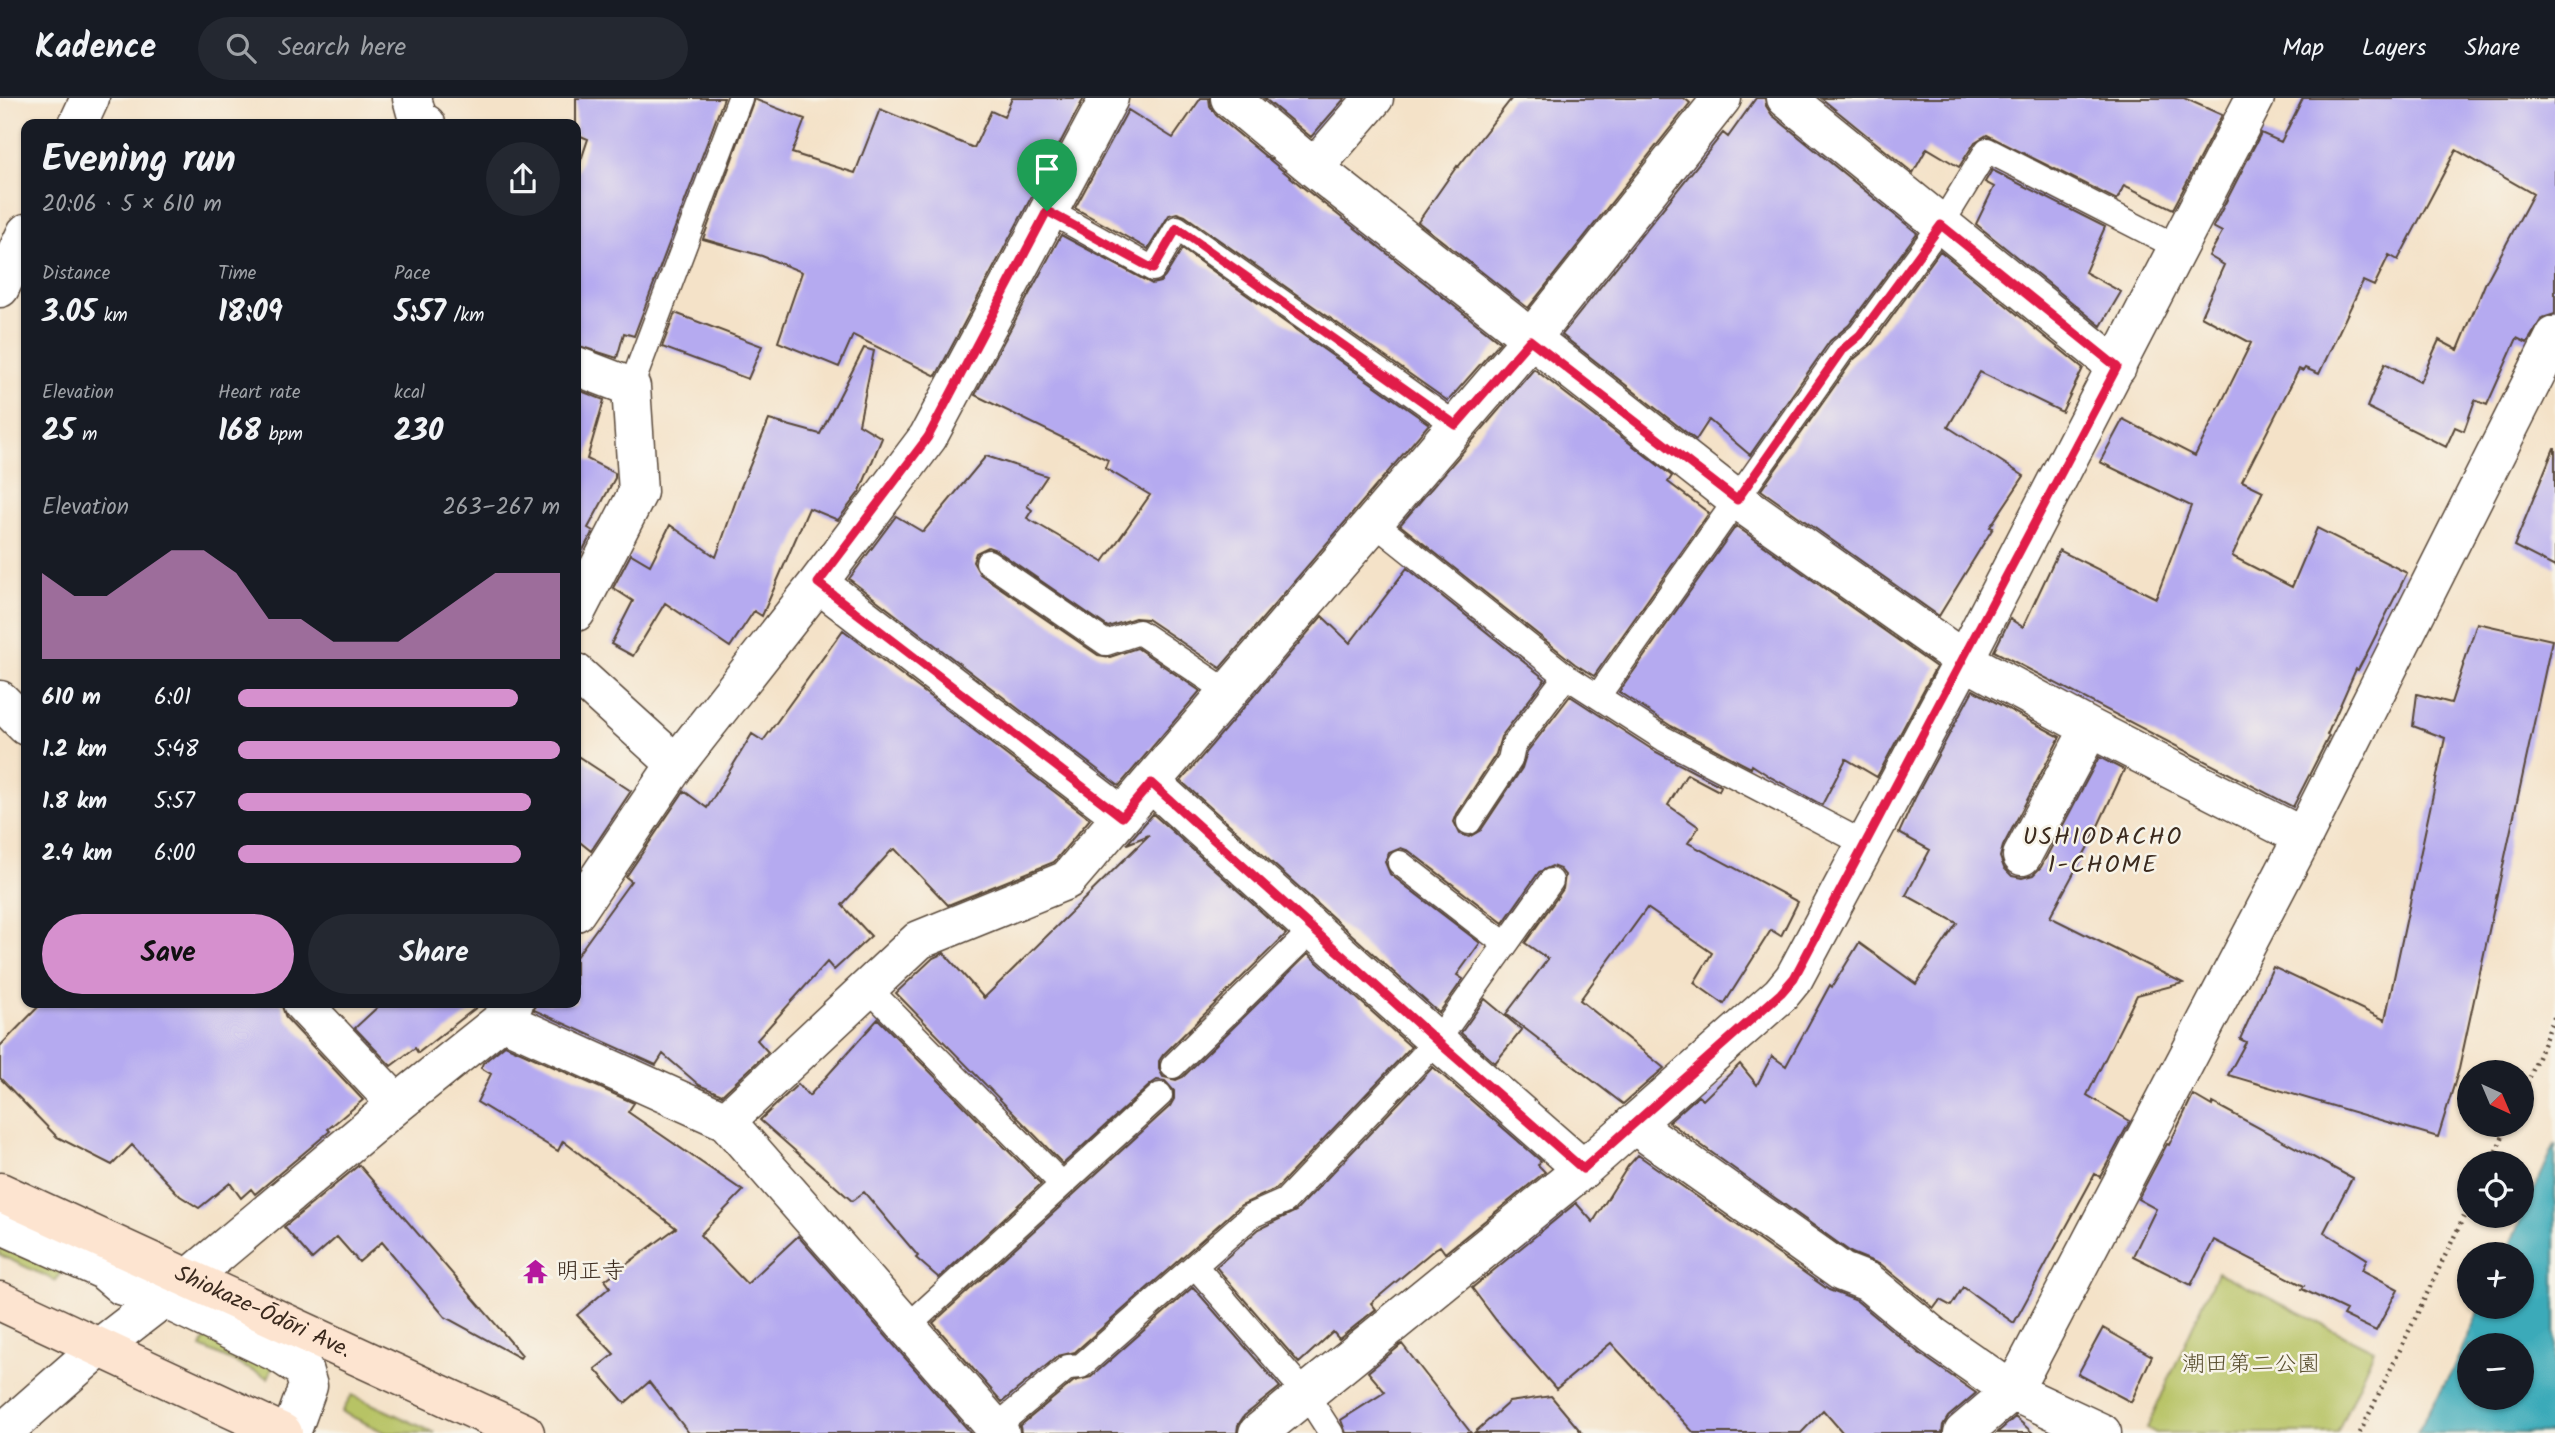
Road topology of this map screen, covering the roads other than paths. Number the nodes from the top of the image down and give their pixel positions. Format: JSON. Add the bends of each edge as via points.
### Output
{"nodes":[{"id":1,"x":90,"y":98,"type":"edge"},
{"id":2,"x":412,"y":98,"type":"edge"},
{"id":3,"x":740,"y":98,"type":"edge"},
{"id":4,"x":1109,"y":98,"type":"edge"},
{"id":5,"x":1230,"y":98,"type":"edge"},
{"id":6,"x":1374,"y":98,"type":"edge"},
{"id":7,"x":1722,"y":98,"type":"edge"},
{"id":8,"x":1786,"y":98,"type":"edge"},
{"id":9,"x":2255,"y":98,"type":"edge"},
{"id":10,"x":80,"y":119,"type":"edge"},
{"id":11,"x":418,"y":119,"type":"edge"},
{"id":12,"x":1314,"y":168,"type":"junction"},
{"id":13,"x":1047,"y":211,"type":"junction"},
{"id":14,"x":1941,"y":225,"type":"junction"},
{"id":15,"x":21,"y":244,"type":"edge"},
{"id":16,"x":2178,"y":247,"type":"junction"},
{"id":17,"x":0,"y":288,"type":"edge"},
{"id":18,"x":2555,"y":336,"type":"edge"},
{"id":19,"x":1530,"y":340,"type":"junction"},
{"id":20,"x":2117,"y":367,"type":"junction"},
{"id":21,"x":581,"y":368,"type":"edge"},
{"id":22,"x":631,"y":387,"type":"junction"},
{"id":23,"x":1456,"y":425,"type":"junction"},
{"id":24,"x":1737,"y":500,"type":"junction"},
{"id":25,"x":1373,"y":522,"type":"junction"},
{"id":26,"x":988,"y":562,"type":"dead end"},
{"id":27,"x":818,"y":583,"type":"junction"},
{"id":28,"x":581,"y":602,"type":"edge"},
{"id":29,"x":1964,"y":660,"type":"junction"},
{"id":30,"x":1566,"y":676,"type":"junction"},
{"id":31,"x":581,"y":678,"type":"edge"},
{"id":32,"x":1228,"y":692,"type":"junction"},
{"id":33,"x":1598,"y":696,"type":"junction"},
{"id":34,"x":0,"y":700,"type":"edge"},
{"id":35,"x":21,"y":721,"type":"edge"},
{"id":36,"x":2090,"y":728,"type":"junction"},
{"id":37,"x":676,"y":764,"type":"junction"},
{"id":38,"x":1151,"y":783,"type":"junction"},
{"id":39,"x":1122,"y":817,"type":"junction"},
{"id":40,"x":1469,"y":822,"type":"dead end"},
{"id":41,"x":2303,"y":837,"type":"junction"},
{"id":42,"x":1865,"y":844,"type":"junction"},
{"id":43,"x":2022,"y":856,"type":"dead end"},
{"id":44,"x":1400,"y":863,"type":"dead end"},
{"id":45,"x":1551,"y":881,"type":"dead end"},
{"id":46,"x":581,"y":905,"type":"edge"},
{"id":47,"x":1313,"y":929,"type":"junction"},
{"id":48,"x":1505,"y":944,"type":"junction"},
{"id":49,"x":868,"y":988,"type":"junction"},
{"id":50,"x":307,"y":1008,"type":"edge"},
{"id":51,"x":508,"y":1012,"type":"edge"},
{"id":52,"x":1437,"y":1041,"type":"junction"},
{"id":53,"x":1173,"y":1066,"type":"dead end"},
{"id":54,"x":1160,"y":1095,"type":"dead end"},
{"id":55,"x":397,"y":1104,"type":"junction"},
{"id":56,"x":726,"y":1121,"type":"junction"},
{"id":57,"x":1633,"y":1124,"type":"junction"},
{"id":58,"x":1583,"y":1169,"type":"junction"},
{"id":59,"x":1062,"y":1184,"type":"junction"},
{"id":60,"x":0,"y":1192,"type":"edge"},
{"id":61,"x":0,"y":1224,"type":"edge"},
{"id":62,"x":1195,"y":1266,"type":"junction"},
{"id":63,"x":103,"y":1270,"type":"junction"},
{"id":64,"x":176,"y":1289,"type":"junction"},
{"id":65,"x":1,"y":1301,"type":"edge"},
{"id":66,"x":908,"y":1326,"type":"junction"},
{"id":67,"x":100,"y":1347,"type":"junction"},
{"id":68,"x":347,"y":1351,"type":"junction"},
{"id":69,"x":2012,"y":1391,"type":"junction"},
{"id":70,"x":1306,"y":1394,"type":"junction"},
{"id":71,"x":495,"y":1423,"type":"edge"},
{"id":72,"x":998,"y":1430,"type":"edge"},
{"id":73,"x":2,"y":1433,"type":"edge"},
{"id":74,"x":283,"y":1433,"type":"edge"},
{"id":75,"x":291,"y":1433,"type":"edge"},
{"id":76,"x":525,"y":1433,"type":"edge"},
{"id":77,"x":1258,"y":1433,"type":"edge"},
{"id":78,"x":1331,"y":1433,"type":"edge"},
{"id":79,"x":1963,"y":1433,"type":"edge"},
{"id":80,"x":2102,"y":1433,"type":"edge"}],
"edges":[{"from":1,"to":10,"type":"street"},
{"from":2,"to":11,"type":"street"},
{"from":3,"to":22,"type":"lane"},
{"from":4,"to":13,"type":"street"},
{"from":5,"to":12,"type":"street"},
{"from":6,"to":12,"type":"street"},
{"from":7,"to":19,"type":"street"},
{"from":8,"to":14,"type":"street"},
{"from":9,"to":16,"type":"street"},
{"from":12,"to":19,"type":"street"},
{"from":13,"to":23,"type":"lane","via":[[1153,269],[1177,228]]},
{"from":13,"to":27,"type":"street","via":[[928,437]]},
{"from":14,"to":16,"type":"lane","via":[[1987,150]]},
{"from":14,"to":20,"type":"street"},
{"from":14,"to":24,"type":"lane","via":[[1860,335],[1842,350]]},
{"from":15,"to":17,"type":"street"},
{"from":16,"to":20,"type":"street"},
{"from":18,"to":41,"type":"street"},
{"from":19,"to":23,"type":"street"},
{"from":19,"to":24,"type":"street"},
{"from":20,"to":29,"type":"street"},
{"from":21,"to":22,"type":"street"},
{"from":22,"to":28,"type":"street","via":[[638,492]]},
{"from":23,"to":25,"type":"street"},
{"from":24,"to":29,"type":"street"},
{"from":24,"to":33,"type":"lane"},
{"from":25,"to":30,"type":"lane"},
{"from":25,"to":32,"type":"street"},
{"from":26,"to":32,"type":"lane","via":[[1106,643],[1139,632]]},
{"from":27,"to":37,"type":"street"},
{"from":27,"to":39,"type":"street"},
{"from":29,"to":36,"type":"street"},
{"from":29,"to":42,"type":"street"},
{"from":30,"to":33,"type":"lane"},
{"from":30,"to":40,"type":"lane","via":[[1513,746],[1510,760]]},
{"from":31,"to":37,"type":"street"},
{"from":32,"to":38,"type":"street"},
{"from":33,"to":42,"type":"lane","via":[[1664,739]]},
{"from":34,"to":35,"type":"street"},
{"from":36,"to":41,"type":"street"},
{"from":36,"to":43,"type":"street"},
{"from":37,"to":46,"type":"street"},
{"from":38,"to":39,"type":"street"},
{"from":38,"to":47,"type":"street"},
{"from":39,"to":49,"type":"street","via":[[1068,880],[919,940]]},
{"from":41,"to":69,"type":"street"},
{"from":42,"to":57,"type":"street","via":[[1794,978]]},
{"from":44,"to":48,"type":"lane"},
{"from":45,"to":48,"type":"lane"},
{"from":47,"to":52,"type":"street"},
{"from":47,"to":53,"type":"lane"},
{"from":48,"to":52,"type":"lane"},
{"from":49,"to":56,"type":"street"},
{"from":49,"to":59,"type":"lane"},
{"from":50,"to":55,"type":"street"},
{"from":51,"to":55,"type":"street"},
{"from":51,"to":56,"type":"street"},
{"from":52,"to":58,"type":"street"},
{"from":52,"to":62,"type":"lane","via":[[1285,1201],[1251,1216]]},
{"from":54,"to":59,"type":"lane"},
{"from":55,"to":64,"type":"street"},
{"from":56,"to":66,"type":"street"},
{"from":57,"to":58,"type":"street"},
{"from":57,"to":69,"type":"street","via":[[1842,1272],[1868,1282],[1933,1336]]},
{"from":58,"to":70,"type":"street"},
{"from":59,"to":66,"type":"lane"},
{"from":60,"to":64,"type":"street","name":"Shiokaze-Ōdōri Ave."},
{"from":61,"to":63,"type":"street"},
{"from":62,"to":70,"type":"lane"},
{"from":62,"to":72,"type":"lane","via":[[1081,1366],[1068,1367]]},
{"from":63,"to":64,"type":"street"},
{"from":63,"to":67,"type":"street","via":[[121,1283],[132,1301],[128,1315]]},
{"from":64,"to":67,"type":"street"},
{"from":64,"to":68,"type":"street","name":"Shiokaze-Ōdōri Ave."},
{"from":64,"to":75,"type":"street","via":[[303,1369],[308,1385]]},
{"from":65,"to":67,"type":"street"},
{"from":66,"to":72,"type":"street"},
{"from":67,"to":73,"type":"street"},
{"from":67,"to":74,"type":"street"},
{"from":68,"to":71,"type":"street","name":"Shiokaze-Ōdōri Ave."},
{"from":68,"to":75,"type":"street"},
{"from":69,"to":79,"type":"street"},
{"from":69,"to":80,"type":"street"},
{"from":70,"to":77,"type":"street"},
{"from":70,"to":78,"type":"lane"},
{"from":71,"to":76,"type":"street","name":"Shiokaze-Ōdōri Ave."}]}
